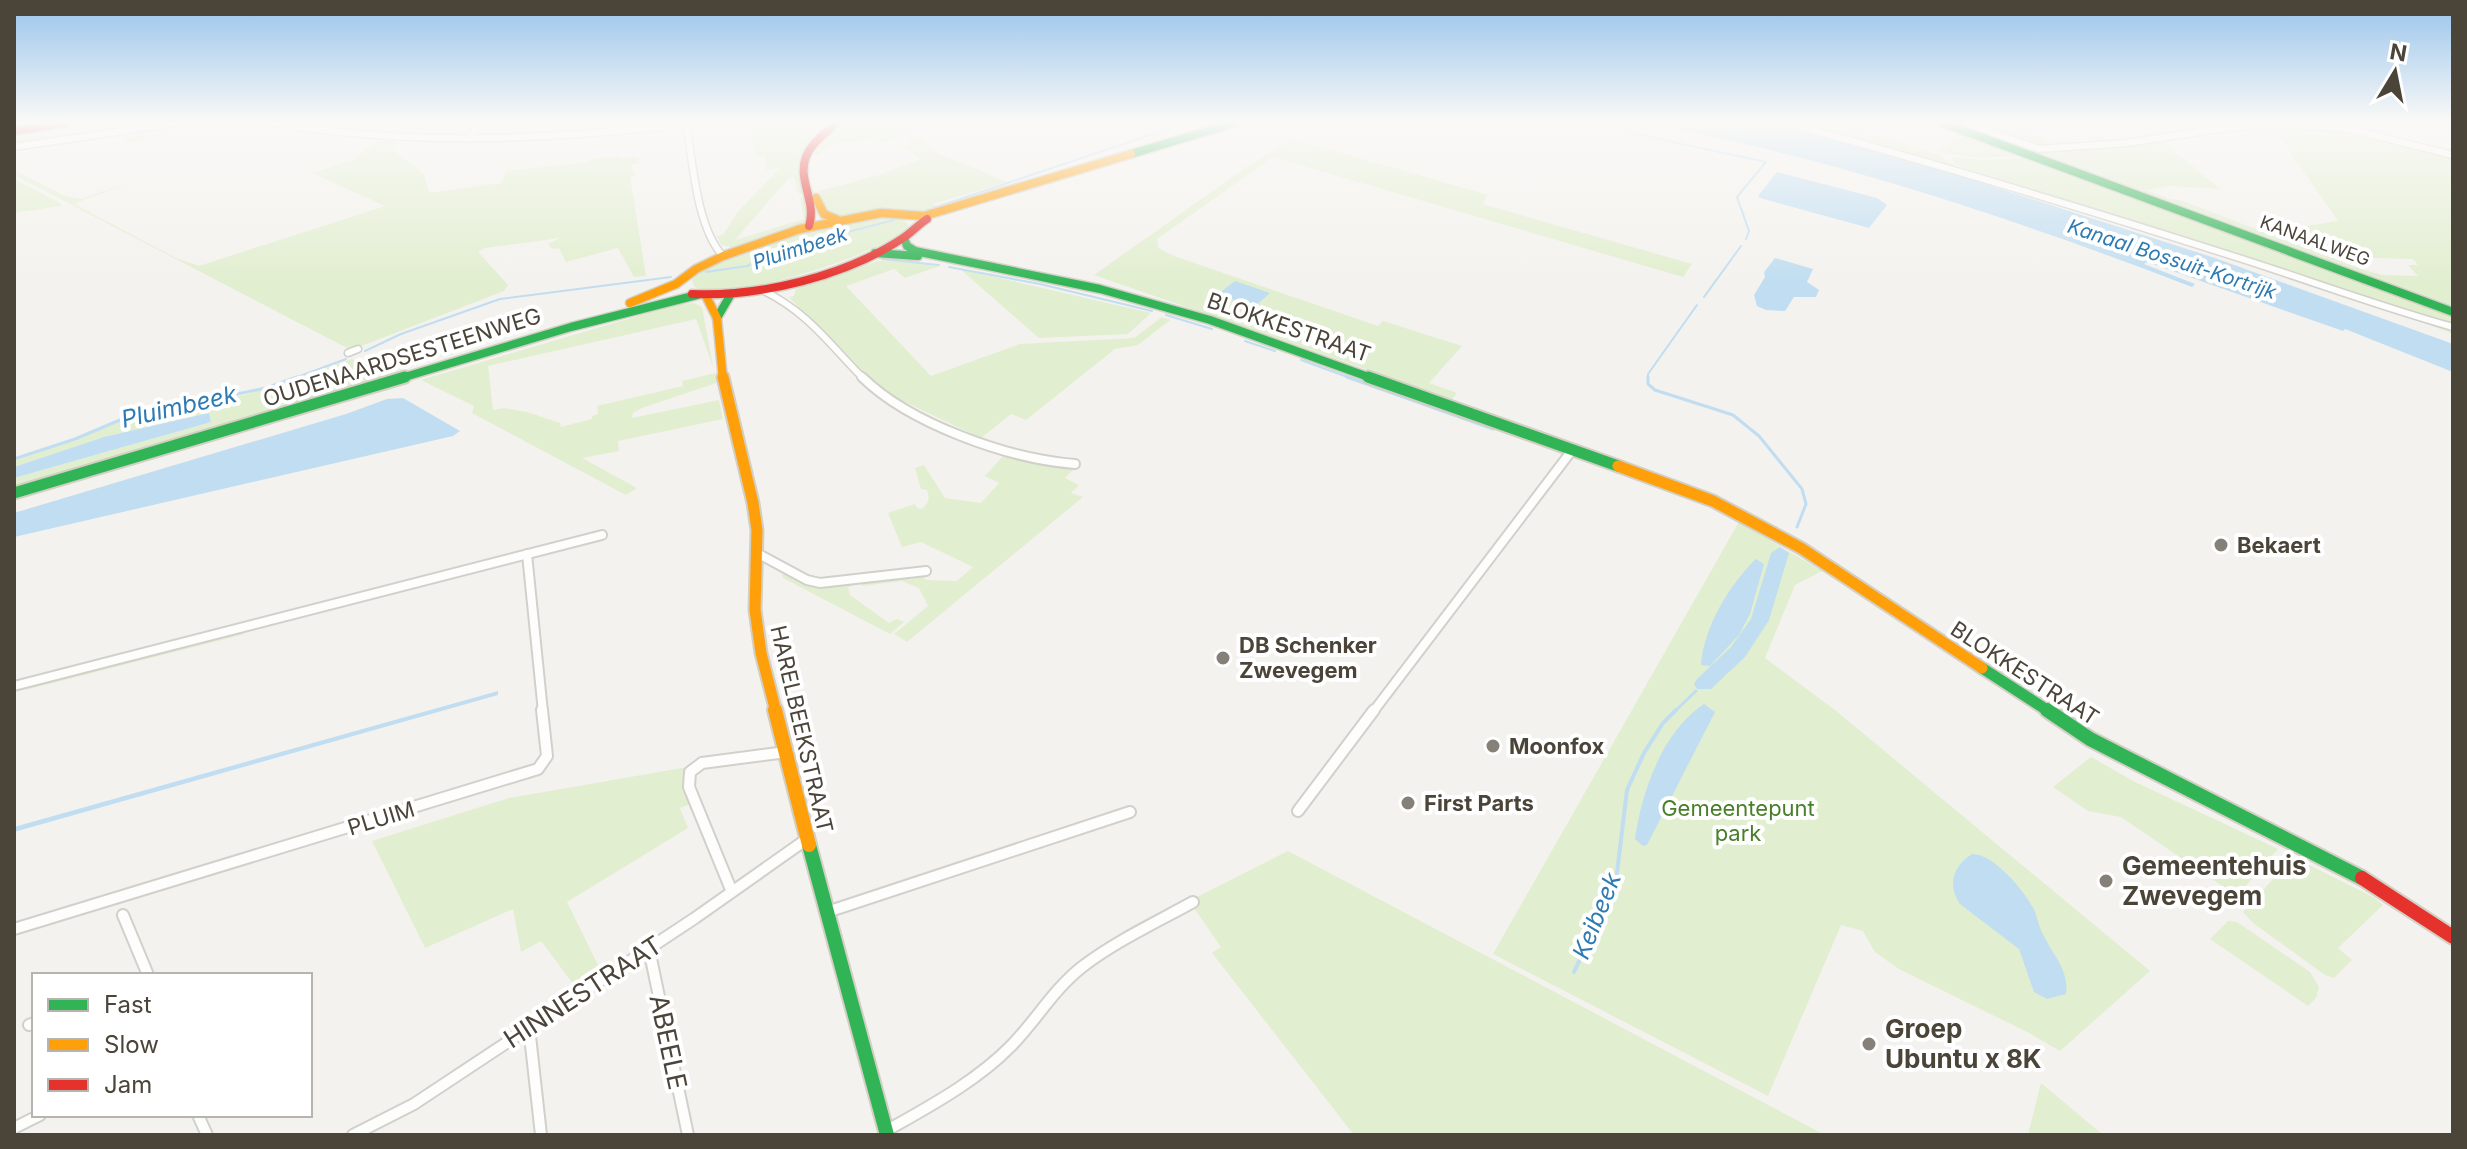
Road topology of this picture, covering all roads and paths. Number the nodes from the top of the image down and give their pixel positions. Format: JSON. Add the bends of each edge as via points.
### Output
{"nodes":[{"id":1,"x":696,"y":177,"type":"edge"},
{"id":2,"x":806,"y":177,"type":"edge"},
{"id":3,"x":1060,"y":177,"type":"edge"},
{"id":4,"x":1982,"y":177,"type":"edge"},
{"id":5,"x":2099,"y":177,"type":"edge"},
{"id":6,"x":809,"y":187,"type":"junction"},
{"id":7,"x":838,"y":220,"type":"junction"},
{"id":8,"x":913,"y":221,"type":"junction"},
{"id":9,"x":809,"y":226,"type":"junction"},
{"id":10,"x":904,"y":238,"type":"junction"},
{"id":11,"x":713,"y":247,"type":"junction"},
{"id":12,"x":735,"y":251,"type":"junction"},
{"id":13,"x":875,"y":253,"type":"junction"},
{"id":14,"x":723,"y":256,"type":"junction"},
{"id":15,"x":986,"y":266,"type":"junction"},
{"id":16,"x":683,"y":280,"type":"junction"},
{"id":17,"x":782,"y":283,"type":"junction"},
{"id":18,"x":761,"y":288,"type":"junction"},
{"id":19,"x":731,"y":294,"type":"junction"},
{"id":20,"x":701,"y":296,"type":"junction"},
{"id":21,"x":783,"y":299,"type":"junction"},
{"id":22,"x":2453,"y":312,"type":"edge"},
{"id":23,"x":717,"y":318,"type":"junction"},
{"id":24,"x":571,"y":327,"type":"junction"},
{"id":25,"x":2453,"y":327,"type":"edge"},
{"id":26,"x":358,"y":349,"type":"dead end"},
{"id":27,"x":348,"y":353,"type":"dead end"},
{"id":28,"x":1573,"y":448,"type":"junction"},
{"id":29,"x":1075,"y":464,"type":"dead end"},
{"id":30,"x":14,"y":493,"type":"edge"},
{"id":31,"x":602,"y":535,"type":"dead end"},
{"id":32,"x":757,"y":553,"type":"junction"},
{"id":33,"x":527,"y":554,"type":"junction"},
{"id":34,"x":926,"y":571,"type":"dead end"},
{"id":35,"x":14,"y":686,"type":"edge"},
{"id":36,"x":786,"y":752,"type":"junction"},
{"id":37,"x":1298,"y":811,"type":"dead end"},
{"id":38,"x":1130,"y":812,"type":"dead end"},
{"id":39,"x":807,"y":839,"type":"junction"},
{"id":40,"x":732,"y":892,"type":"junction"},
{"id":41,"x":1193,"y":902,"type":"dead end"},
{"id":42,"x":827,"y":912,"type":"junction"},
{"id":43,"x":123,"y":915,"type":"dead end"},
{"id":44,"x":14,"y":929,"type":"edge"},
{"id":45,"x":2453,"y":937,"type":"edge"},
{"id":46,"x":649,"y":949,"type":"junction"},
{"id":47,"x":147,"y":973,"type":"edge"},
{"id":48,"x":529,"y":1027,"type":"junction"},
{"id":49,"x":36,"y":1117,"type":"edge"},
{"id":50,"x":14,"y":1128,"type":"edge"},
{"id":51,"x":886,"y":1133,"type":"edge"},
{"id":52,"x":353,"y":1135,"type":"edge"},
{"id":53,"x":541,"y":1135,"type":"edge"},
{"id":54,"x":688,"y":1135,"type":"edge"}],
"edges":[{"from":1,"to":11,"type":"street"},
{"from":2,"to":6,"type":"main road"},
{"from":3,"to":8,"type":"main road","name":"OUDENAARDSESTEENWEG"},
{"from":4,"to":25,"type":"street"},
{"from":5,"to":22,"type":"main road","name":"KANAALWEG"},
{"from":6,"to":7,"type":"main road","via":[[824,214]]},
{"from":6,"to":9,"type":"main road","via":[[815,215]]},
{"from":7,"to":8,"type":"main road","name":"OUDENAARDSESTEENWEG","via":[[889,213]]},
{"from":7,"to":9,"type":"main road","name":"OUDENAARDSESTEENWEG"},
{"from":8,"to":10,"type":"main road","name":"OUDENAARDSESTEENWEG"},
{"from":9,"to":12,"type":"main road","name":"OUDENAARDSESTEENWEG"},
{"from":10,"to":13,"type":"main road","name":"OUDENAARDSESTEENWEG"},
{"from":10,"to":15,"type":"main road","name":"BLOKKESTRAAT","via":[[915,251]]},
{"from":11,"to":12,"type":"street"},
{"from":11,"to":14,"type":"street"},
{"from":12,"to":14,"type":"main road","name":"OUDENAARDSESTEENWEG"},
{"from":13,"to":15,"type":"main road","name":"BLOKKESTRAAT"},
{"from":13,"to":17,"type":"main road","name":"OUDENAARDSESTEENWEG"},
{"from":14,"to":16,"type":"main road","name":"OUDENAARDSESTEENWEG"},
{"from":15,"to":28,"type":"main road","name":"BLOKKESTRAAT","via":[[1100,289],[1210,320]]},
{"from":16,"to":20,"type":"main road","name":"HARELBEEKSTRAAT","via":[[685,288]]},
{"from":16,"to":24,"type":"main road","name":"OUDENAARDSESTEENWEG"},
{"from":17,"to":18,"type":"main road","name":"OUDENAARDSESTEENWEG"},
{"from":17,"to":21,"type":"street"},
{"from":18,"to":19,"type":"main road","name":"OUDENAARDSESTEENWEG"},
{"from":18,"to":21,"type":"street"},
{"from":19,"to":20,"type":"main road","name":"OUDENAARDSESTEENWEG"},
{"from":19,"to":23,"type":"main road"},
{"from":20,"to":23,"type":"main road","name":"HARELBEEKSTRAAT"},
{"from":20,"to":24,"type":"main road","name":"OUDENAARDSESTEENWEG"},
{"from":21,"to":29,"type":"street","via":[[887,397],[1005,450]]},
{"from":23,"to":32,"type":"main road","name":"HARELBEEKSTRAAT","via":[[724,384],[753,503]]},
{"from":24,"to":30,"type":"main road","name":"OUDENAARDSESTEENWEG"},
{"from":26,"to":27,"type":"street"},
{"from":28,"to":37,"type":"street"},
{"from":28,"to":45,"type":"main road","name":"BLOKKESTRAAT","via":[[1658,478],[1768,528],[2090,739],[2347,869]]},
{"from":31,"to":33,"type":"street"},
{"from":32,"to":34,"type":"street","via":[[820,583]]},
{"from":32,"to":36,"type":"main road","name":"HARELBEEKSTRAAT","via":[[755,610],[761,653]]},
{"from":33,"to":35,"type":"street"},
{"from":33,"to":44,"type":"street","name":"PLUIM","via":[[547,756],[538,769]]},
{"from":36,"to":39,"type":"main road","name":"HARELBEEKSTRAAT"},
{"from":36,"to":40,"type":"street","via":[[702,763],[690,772],[689,787]]},
{"from":38,"to":42,"type":"street"},
{"from":39,"to":40,"type":"street","name":"HINNESTRAAT"},
{"from":39,"to":42,"type":"main road","name":"HARELBEEKSTRAAT"},
{"from":40,"to":46,"type":"street","name":"HINNESTRAAT"},
{"from":41,"to":51,"type":"street","name":"HARELBEEKSTRAAT","via":[[1081,969],[1010,1046]]},
{"from":42,"to":51,"type":"main road","name":"HARELBEEKSTRAAT"},
{"from":43,"to":47,"type":"street"},
{"from":46,"to":48,"type":"street","name":"HINNESTRAAT"},
{"from":46,"to":54,"type":"street","name":"ABEELE"},
{"from":48,"to":52,"type":"street","name":"HINNESTRAAT","via":[[414,1104]]},
{"from":48,"to":53,"type":"street"},
{"from":49,"to":50,"type":"street"}]}
